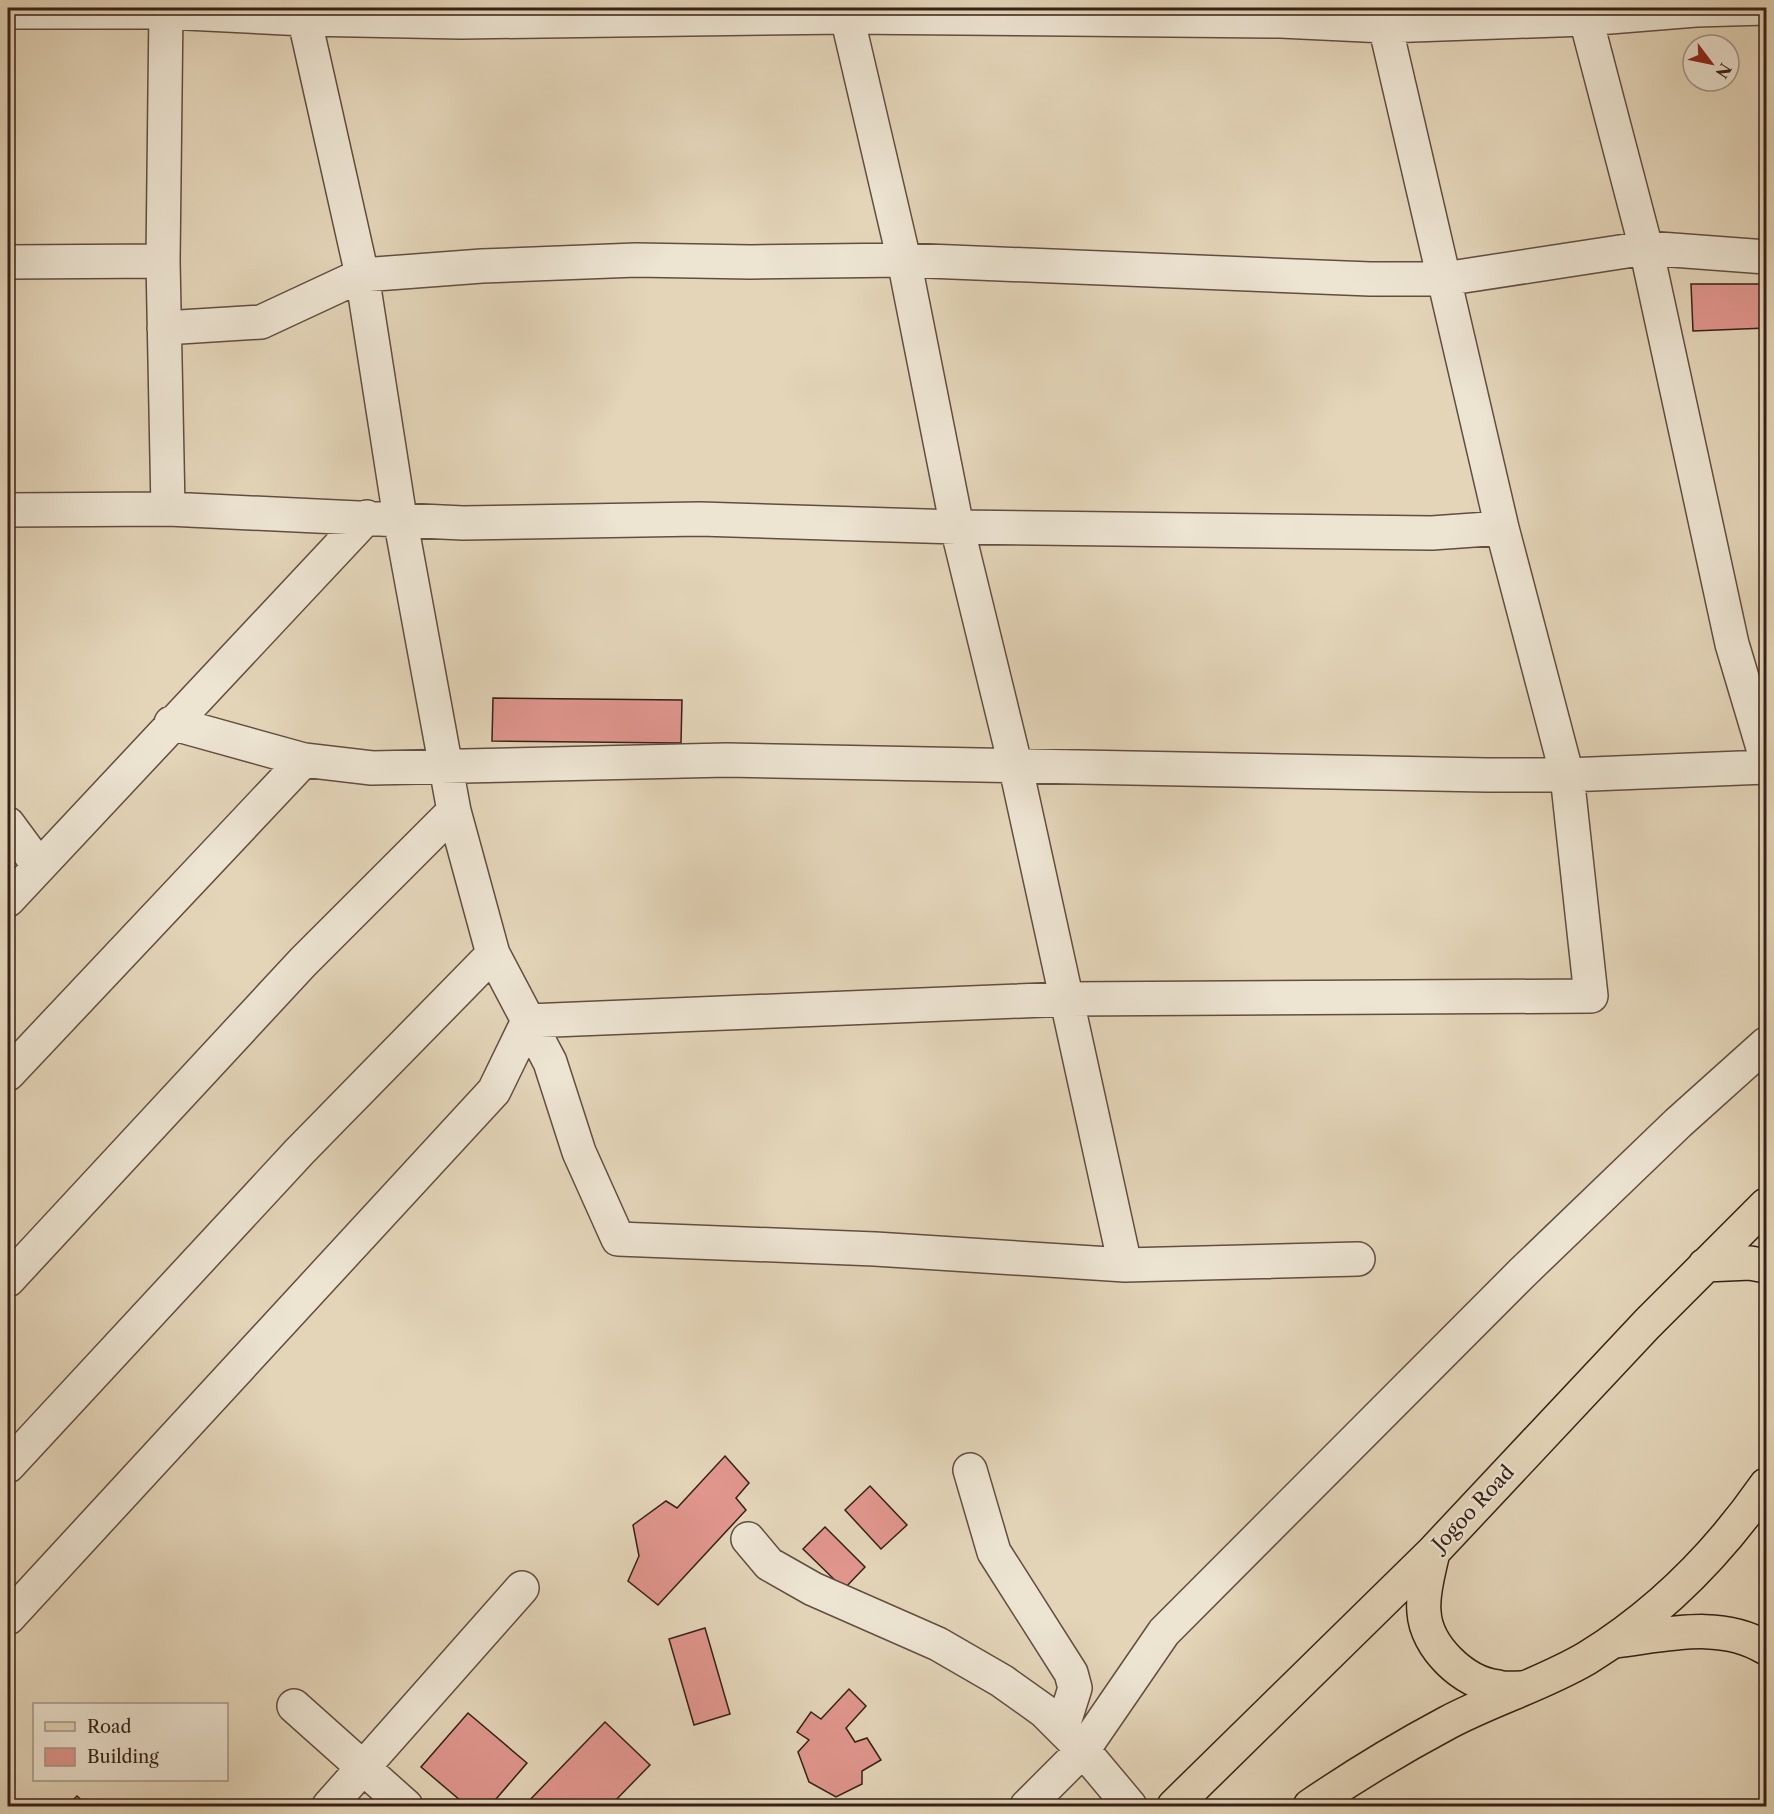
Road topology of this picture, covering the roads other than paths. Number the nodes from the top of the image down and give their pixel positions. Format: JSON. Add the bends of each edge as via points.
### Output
{"nodes":[{"id":1,"x":1767,"y":8,"type":"edge"},
{"id":2,"x":166,"y":10,"type":"edge"},
{"id":3,"x":8,"y":12,"type":"edge"},
{"id":4,"x":846,"y":12,"type":"edge"},
{"id":5,"x":303,"y":13,"type":"edge"},
{"id":6,"x":1584,"y":13,"type":"edge"},
{"id":7,"x":1383,"y":17,"type":"edge"},
{"id":8,"x":1646,"y":248,"type":"junction"},
{"id":9,"x":1767,"y":257,"type":"edge"},
{"id":10,"x":904,"y":260,"type":"junction"},
{"id":11,"x":8,"y":261,"type":"edge"},
{"id":12,"x":163,"y":261,"type":"junction"},
{"id":13,"x":362,"y":275,"type":"junction"},
{"id":14,"x":1444,"y":279,"type":"junction"},
{"id":15,"x":164,"y":328,"type":"junction"},
{"id":16,"x":168,"y":509,"type":"junction"},
{"id":17,"x":8,"y":510,"type":"edge"},
{"id":18,"x":367,"y":517,"type":"junction"},
{"id":19,"x":400,"y":518,"type":"junction"},
{"id":20,"x":957,"y":527,"type":"junction"},
{"id":21,"x":1502,"y":528,"type":"junction"},
{"id":22,"x":171,"y":723,"type":"junction"},
{"id":23,"x":1767,"y":758,"type":"edge"},
{"id":24,"x":304,"y":760,"type":"junction"},
{"id":25,"x":1015,"y":764,"type":"junction"},
{"id":26,"x":446,"y":765,"type":"junction"},
{"id":27,"x":1767,"y":767,"type":"edge"},
{"id":28,"x":1567,"y":775,"type":"junction"},
{"id":29,"x":454,"y":812,"type":"junction"},
{"id":30,"x":8,"y":824,"type":"edge"},
{"id":31,"x":39,"y":866,"type":"junction"},
{"id":32,"x":8,"y":900,"type":"edge"},
{"id":33,"x":493,"y":954,"type":"junction"},
{"id":34,"x":1068,"y":999,"type":"junction"},
{"id":35,"x":528,"y":1020,"type":"junction"},
{"id":36,"x":1767,"y":1044,"type":"edge"},
{"id":37,"x":8,"y":1074,"type":"edge"},
{"id":38,"x":1767,"y":1205,"type":"edge"},
{"id":39,"x":1358,"y":1259,"type":"dead end"},
{"id":40,"x":1125,"y":1265,"type":"junction"},
{"id":41,"x":1706,"y":1265,"type":"junction"},
{"id":42,"x":1767,"y":1266,"type":"edge"},
{"id":43,"x":8,"y":1280,"type":"edge"},
{"id":44,"x":8,"y":1466,"type":"edge"},
{"id":45,"x":970,"y":1470,"type":"dead end"},
{"id":46,"x":1767,"y":1485,"type":"edge"},
{"id":47,"x":748,"y":1539,"type":"dead end"},
{"id":48,"x":1433,"y":1552,"type":"junction"},
{"id":49,"x":522,"y":1588,"type":"dead end"},
{"id":50,"x":8,"y":1618,"type":"edge"},
{"id":51,"x":1611,"y":1642,"type":"junction"},
{"id":52,"x":1767,"y":1648,"type":"edge"},
{"id":53,"x":1521,"y":1688,"type":"junction"},
{"id":54,"x":294,"y":1706,"type":"dead end"},
{"id":55,"x":1072,"y":1739,"type":"junction"},
{"id":56,"x":363,"y":1769,"type":"junction"},
{"id":57,"x":329,"y":1806,"type":"edge"},
{"id":58,"x":406,"y":1806,"type":"edge"},
{"id":59,"x":1027,"y":1806,"type":"edge"},
{"id":60,"x":1130,"y":1806,"type":"edge"},
{"id":61,"x":1174,"y":1806,"type":"edge"},
{"id":62,"x":1310,"y":1806,"type":"edge"}],
"edges":[{"from":1,"to":6,"type":"street"},
{"from":2,"to":3,"type":"street"},
{"from":2,"to":5,"type":"street"},
{"from":2,"to":12,"type":"street"},
{"from":4,"to":5,"type":"street","via":[[472,22]]},
{"from":4,"to":7,"type":"street","via":[[1281,21]]},
{"from":4,"to":10,"type":"street"},
{"from":5,"to":13,"type":"street"},
{"from":6,"to":7,"type":"street"},
{"from":6,"to":8,"type":"street"},
{"from":7,"to":14,"type":"street"},
{"from":8,"to":9,"type":"street"},
{"from":8,"to":14,"type":"street"},
{"from":8,"to":23,"type":"street","via":[[1732,644]]},
{"from":10,"to":13,"type":"street","via":[[636,260]]},
{"from":10,"to":14,"type":"street"},
{"from":10,"to":20,"type":"street"},
{"from":11,"to":12,"type":"street"},
{"from":12,"to":15,"type":"street"},
{"from":13,"to":15,"type":"street","via":[[261,322]]},
{"from":13,"to":19,"type":"street"},
{"from":14,"to":21,"type":"street"},
{"from":15,"to":16,"type":"street"},
{"from":16,"to":17,"type":"street"},
{"from":16,"to":18,"type":"street"},
{"from":18,"to":19,"type":"street"},
{"from":18,"to":22,"type":"street"},
{"from":19,"to":20,"type":"street","via":[[463,523],[700,519]]},
{"from":19,"to":26,"type":"street"},
{"from":20,"to":21,"type":"street","via":[[1432,533]]},
{"from":20,"to":25,"type":"street"},
{"from":21,"to":28,"type":"street"},
{"from":22,"to":24,"type":"street"},
{"from":22,"to":31,"type":"street"},
{"from":24,"to":26,"type":"street","via":[[372,768]]},
{"from":24,"to":37,"type":"street"},
{"from":25,"to":26,"type":"street","via":[[727,760]]},
{"from":25,"to":28,"type":"street"},
{"from":25,"to":34,"type":"street"},
{"from":26,"to":29,"type":"street"},
{"from":27,"to":28,"type":"street"},
{"from":28,"to":34,"type":"street","via":[[1591,996]]},
{"from":29,"to":33,"type":"street"},
{"from":29,"to":43,"type":"street","via":[[303,962]]},
{"from":30,"to":31,"type":"street"},
{"from":31,"to":32,"type":"street"},
{"from":33,"to":35,"type":"street"},
{"from":33,"to":44,"type":"street","via":[[300,1151]]},
{"from":34,"to":35,"type":"street"},
{"from":34,"to":40,"type":"street"},
{"from":35,"to":40,"type":"street","via":[[550,1062],[579,1152],[618,1239],[875,1249]]},
{"from":35,"to":50,"type":"street","via":[[494,1091]]},
{"from":36,"to":55,"type":"street","via":[[1678,1123],[1523,1272],[1164,1632]]},
{"from":38,"to":41,"type":"main road","name":"Jogoo Road"},
{"from":39,"to":40,"type":"street"},
{"from":41,"to":42,"type":"main road"},
{"from":41,"to":48,"type":"main road","name":"Jogoo Road"},
{"from":45,"to":55,"type":"street","via":[[994,1552],[1071,1673],[1075,1688]]},
{"from":46,"to":51,"type":"main road","via":[[1698,1570],[1647,1617]]},
{"from":47,"to":55,"type":"street","via":[[769,1564],[813,1589],[938,1644],[1002,1681],[1044,1711]]},
{"from":48,"to":53,"type":"main road","via":[[1424,1612],[1431,1638],[1459,1670],[1476,1681],[1497,1688]]},
{"from":48,"to":61,"type":"main road","name":"Jogoo Road"},
{"from":49,"to":56,"type":"street"},
{"from":51,"to":52,"type":"main road","via":[[1705,1631],[1736,1634]]},
{"from":51,"to":53,"type":"main road","via":[[1560,1672]]},
{"from":53,"to":62,"type":"main road","via":[[1437,1728]]},
{"from":54,"to":56,"type":"street"},
{"from":55,"to":59,"type":"street"},
{"from":55,"to":60,"type":"street"},
{"from":56,"to":57,"type":"street"},
{"from":56,"to":58,"type":"street"}]}
